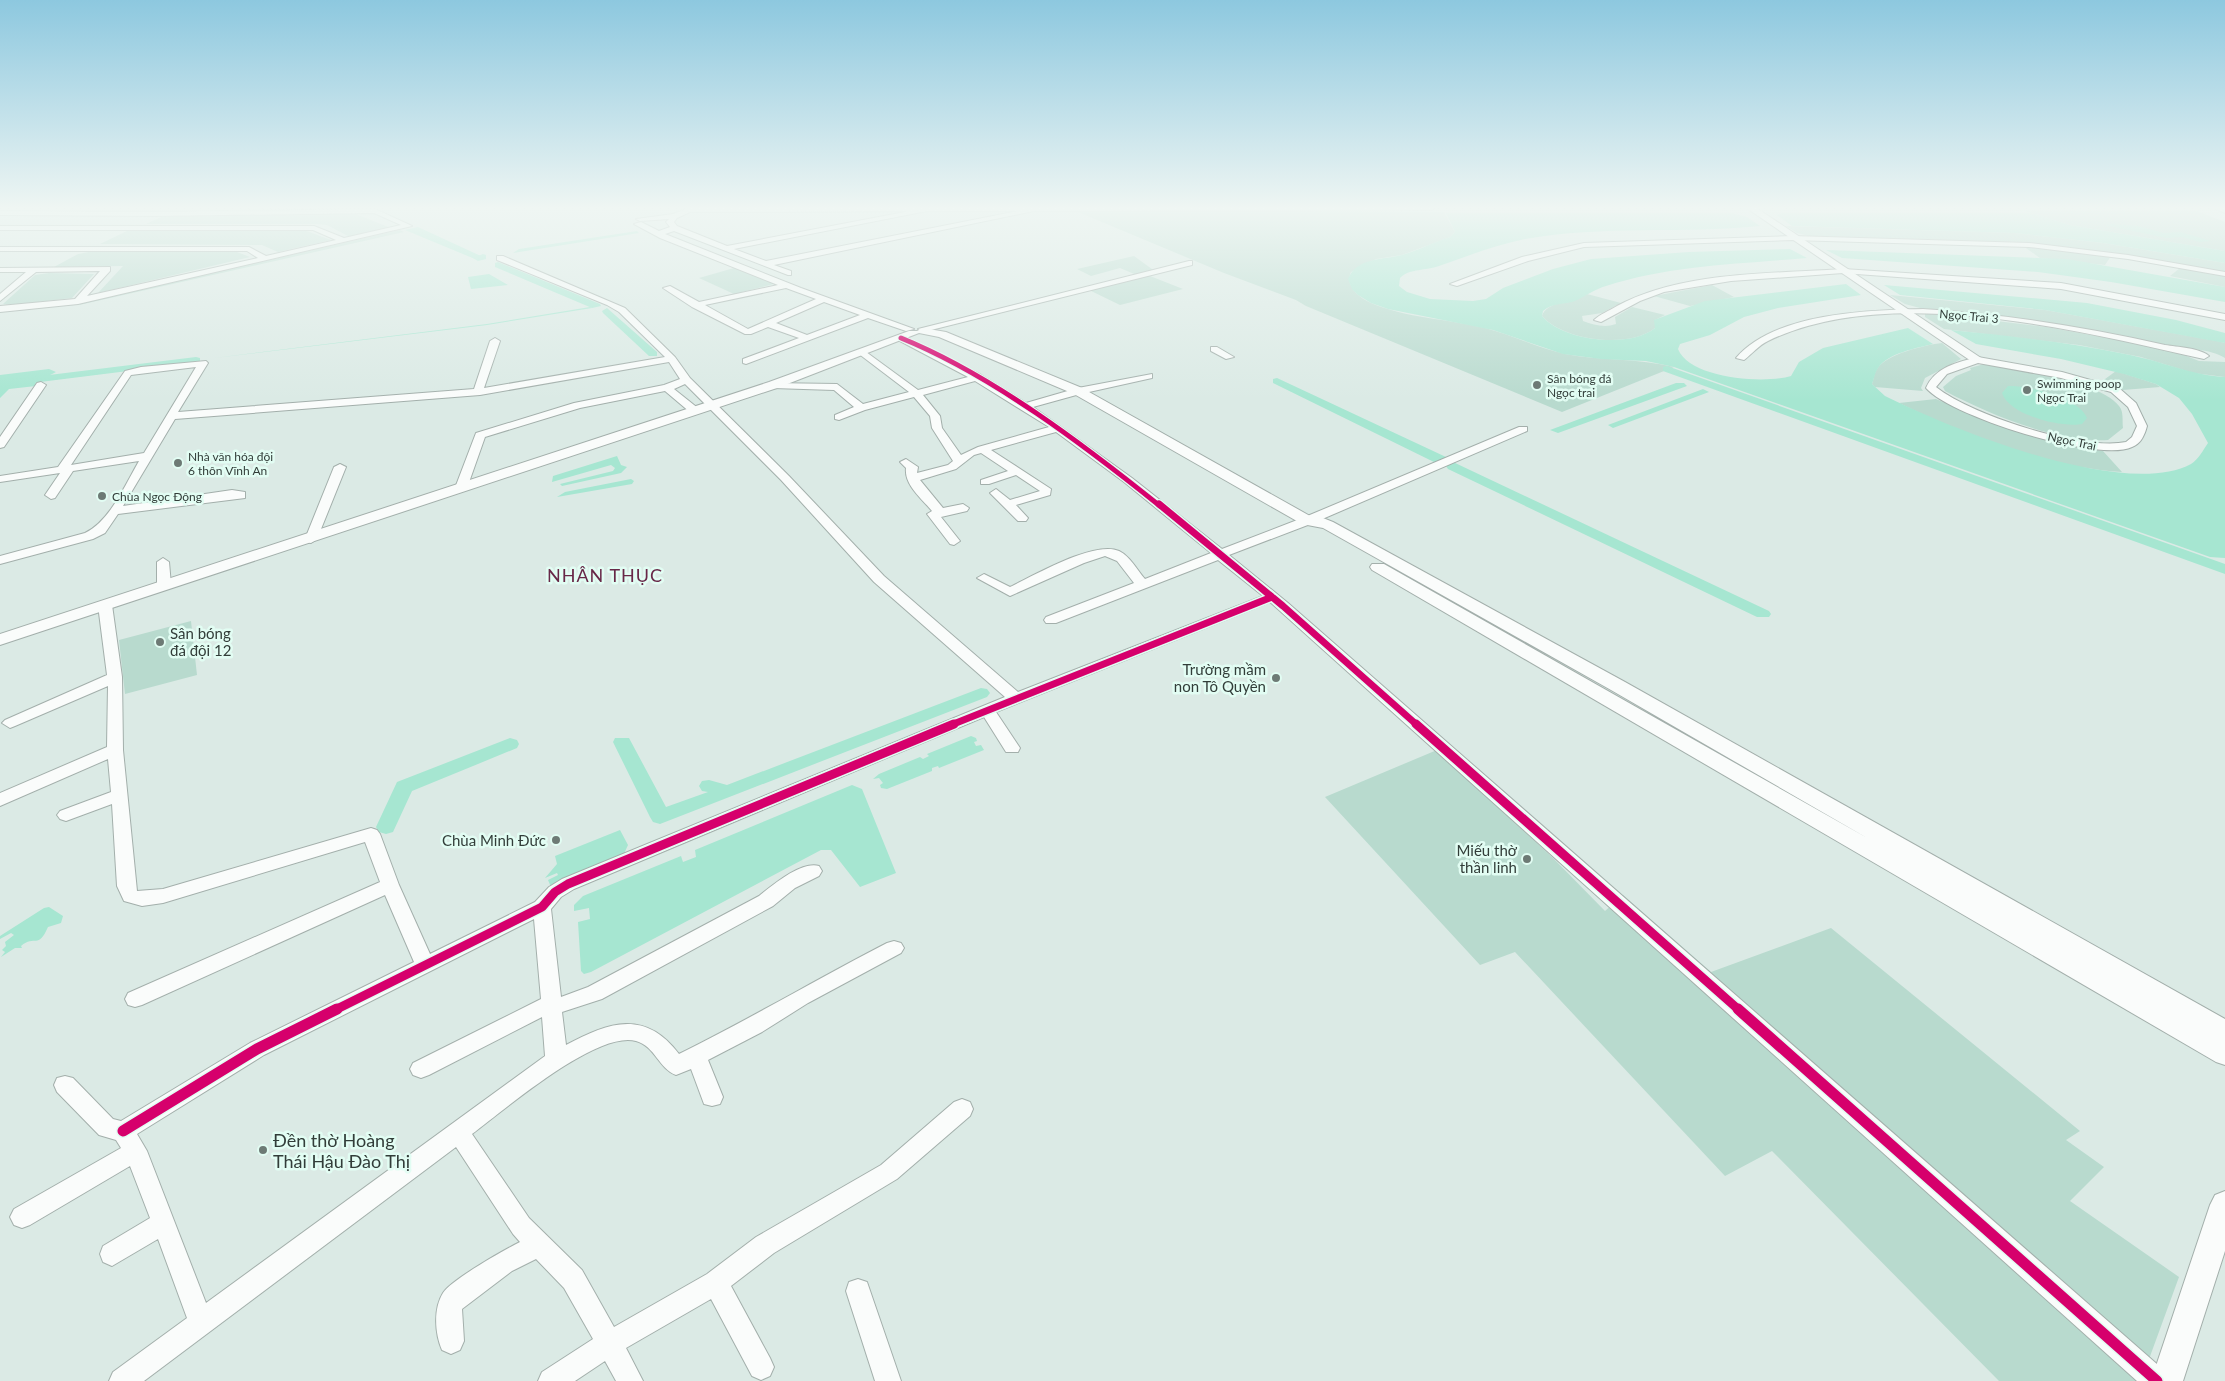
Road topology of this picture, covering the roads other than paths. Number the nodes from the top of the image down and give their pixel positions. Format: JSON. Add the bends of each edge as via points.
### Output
{"nodes":[{"id":1,"x":31,"y":271,"type":"edge"},
{"id":2,"x":106,"y":271,"type":"edge"},
{"id":3,"x":210,"y":271,"type":"edge"},
{"id":4,"x":532,"y":271,"type":"edge"},
{"id":5,"x":755,"y":271,"type":"edge"},
{"id":6,"x":784,"y":271,"type":"edge"},
{"id":7,"x":1159,"y":271,"type":"edge"},
{"id":8,"x":1490,"y":271,"type":"edge"},
{"id":9,"x":1836,"y":271,"type":"edge"},
{"id":10,"x":1843,"y":271,"type":"edge"},
{"id":11,"x":1849,"y":271,"type":"edge"},
{"id":12,"x":2210,"y":271,"type":"edge"},
{"id":13,"x":788,"y":273,"type":"dead end"},
{"id":14,"x":2225,"y":274,"type":"edge"},
{"id":15,"x":1454,"y":284,"type":"dead end"},
{"id":16,"x":788,"y":285,"type":"junction"},
{"id":17,"x":667,"y":288,"type":"dead end"},
{"id":18,"x":0,"y":298,"type":"edge"},
{"id":19,"x":824,"y":299,"type":"junction"},
{"id":20,"x":78,"y":301,"type":"junction"},
{"id":21,"x":695,"y":305,"type":"junction"},
{"id":22,"x":0,"y":309,"type":"edge"},
{"id":23,"x":1902,"y":311,"type":"junction"},
{"id":24,"x":867,"y":314,"type":"junction"},
{"id":25,"x":2225,"y":317,"type":"edge"},
{"id":26,"x":1598,"y":320,"type":"dead end"},
{"id":27,"x":769,"y":324,"type":"junction"},
{"id":28,"x":914,"y":332,"type":"junction"},
{"id":29,"x":808,"y":338,"type":"junction"},
{"id":30,"x":495,"y":341,"type":"dead end"},
{"id":31,"x":1214,"y":349,"type":"dead end"},
{"id":32,"x":862,"y":352,"type":"junction"},
{"id":33,"x":1229,"y":356,"type":"dead end"},
{"id":34,"x":2204,"y":356,"type":"dead end"},
{"id":35,"x":1740,"y":358,"type":"dead end"},
{"id":36,"x":672,"y":359,"type":"junction"},
{"id":37,"x":1978,"y":360,"type":"junction"},
{"id":38,"x":746,"y":361,"type":"dead end"},
{"id":39,"x":1149,"y":376,"type":"dead end"},
{"id":40,"x":978,"y":377,"type":"junction"},
{"id":41,"x":686,"y":380,"type":"junction"},
{"id":42,"x":42,"y":385,"type":"dead end"},
{"id":43,"x":773,"y":385,"type":"junction"},
{"id":44,"x":667,"y":388,"type":"junction"},
{"id":45,"x":1078,"y":391,"type":"junction"},
{"id":46,"x":478,"y":392,"type":"junction"},
{"id":47,"x":916,"y":393,"type":"junction"},
{"id":48,"x":712,"y":406,"type":"junction"},
{"id":49,"x":1027,"y":406,"type":"junction"},
{"id":50,"x":861,"y":408,"type":"junction"},
{"id":51,"x":695,"y":411,"type":"junction"},
{"id":52,"x":170,"y":416,"type":"junction"},
{"id":53,"x":839,"y":417,"type":"dead end"},
{"id":54,"x":1047,"y":429,"type":"junction"},
{"id":55,"x":1523,"y":429,"type":"dead end"},
{"id":56,"x":0,"y":446,"type":"edge"},
{"id":57,"x":982,"y":449,"type":"junction"},
{"id":58,"x":148,"y":456,"type":"junction"},
{"id":59,"x":959,"y":460,"type":"junction"},
{"id":60,"x":906,"y":462,"type":"dead end"},
{"id":61,"x":340,"y":467,"type":"dead end"},
{"id":62,"x":66,"y":468,"type":"junction"},
{"id":63,"x":1018,"y":471,"type":"junction"},
{"id":64,"x":914,"y":478,"type":"junction"},
{"id":65,"x":0,"y":480,"type":"edge"},
{"id":66,"x":985,"y":482,"type":"dead end"},
{"id":67,"x":461,"y":488,"type":"junction"},
{"id":68,"x":996,"y":492,"type":"dead end"},
{"id":69,"x":241,"y":495,"type":"dead end"},
{"id":70,"x":51,"y":496,"type":"dead end"},
{"id":71,"x":1008,"y":504,"type":"junction"},
{"id":72,"x":963,"y":508,"type":"dead end"},
{"id":73,"x":114,"y":511,"type":"junction"},
{"id":74,"x":941,"y":513,"type":"junction"},
{"id":75,"x":1022,"y":518,"type":"dead end"},
{"id":76,"x":1307,"y":521,"type":"junction"},
{"id":77,"x":311,"y":539,"type":"junction"},
{"id":78,"x":954,"y":541,"type":"dead end"},
{"id":79,"x":1220,"y":556,"type":"junction"},
{"id":80,"x":0,"y":560,"type":"edge"},
{"id":81,"x":163,"y":562,"type":"dead end"},
{"id":82,"x":984,"y":578,"type":"dead end"},
{"id":83,"x":1142,"y":584,"type":"junction"},
{"id":84,"x":164,"y":585,"type":"junction"},
{"id":85,"x":1272,"y":597,"type":"junction"},
{"id":86,"x":105,"y":605,"type":"junction"},
{"id":87,"x":1051,"y":620,"type":"dead end"},
{"id":88,"x":0,"y":640,"type":"edge"},
{"id":89,"x":114,"y":677,"type":"junction"},
{"id":90,"x":1016,"y":699,"type":"junction"},
{"id":91,"x":987,"y":710,"type":"junction"},
{"id":92,"x":10,"y":723,"type":"dead end"},
{"id":93,"x":1012,"y":748,"type":"dead end"},
{"id":94,"x":116,"y":750,"type":"junction"},
{"id":95,"x":120,"y":795,"type":"junction"},
{"id":96,"x":0,"y":800,"type":"edge"},
{"id":97,"x":66,"y":815,"type":"dead end"},
{"id":98,"x":813,"y":871,"type":"dead end"},
{"id":99,"x":390,"y":885,"type":"junction"},
{"id":100,"x":542,"y":907,"type":"junction"},
{"id":101,"x":894,"y":948,"type":"dead end"},
{"id":102,"x":425,"y":964,"type":"junction"},
{"id":103,"x":135,"y":999,"type":"dead end"},
{"id":104,"x":550,"y":1006,"type":"junction"},
{"id":105,"x":2225,"y":1032,"type":"edge"},
{"id":106,"x":2225,"y":1054,"type":"edge"},
{"id":107,"x":697,"y":1057,"type":"junction"},
{"id":108,"x":554,"y":1061,"type":"junction"},
{"id":109,"x":421,"y":1069,"type":"dead end"},
{"id":110,"x":65,"y":1085,"type":"dead end"},
{"id":111,"x":712,"y":1097,"type":"dead end"},
{"id":112,"x":962,"y":1109,"type":"dead end"},
{"id":113,"x":123,"y":1131,"type":"junction"},
{"id":114,"x":459,"y":1133,"type":"junction"},
{"id":115,"x":136,"y":1151,"type":"junction"},
{"id":116,"x":2225,"y":1205,"type":"edge"},
{"id":117,"x":22,"y":1217,"type":"dead end"},
{"id":118,"x":162,"y":1223,"type":"junction"},
{"id":119,"x":540,"y":1244,"type":"junction"},
{"id":120,"x":112,"y":1254,"type":"dead end"},
{"id":121,"x":716,"y":1284,"type":"junction"},
{"id":122,"x":858,"y":1291,"type":"dead end"},
{"id":123,"x":201,"y":1322,"type":"junction"},
{"id":124,"x":451,"y":1341,"type":"dead end"},
{"id":125,"x":610,"y":1343,"type":"junction"},
{"id":126,"x":761,"y":1367,"type":"dead end"},
{"id":127,"x":122,"y":1381,"type":"edge"},
{"id":128,"x":551,"y":1381,"type":"edge"},
{"id":129,"x":630,"y":1381,"type":"edge"},
{"id":130,"x":888,"y":1381,"type":"edge"},
{"id":131,"x":2156,"y":1381,"type":"edge"},
{"id":132,"x":2167,"y":1381,"type":"edge"}],
"edges":[{"from":1,"to":18,"type":"street"},
{"from":2,"to":20,"type":"street"},
{"from":3,"to":20,"type":"street"},
{"from":4,"to":36,"type":"street","via":[[618,308]]},
{"from":5,"to":16,"type":"street"},
{"from":6,"to":13,"type":"street"},
{"from":7,"to":28,"type":"street"},
{"from":8,"to":15,"type":"street"},
{"from":9,"to":26,"type":"street","via":[[1741,278],[1669,289],[1637,299]]},
{"from":10,"to":23,"type":"street","name":"Ngọc Trai"},
{"from":11,"to":25,"type":"street","via":[[2061,286]]},
{"from":12,"to":14,"type":"street"},
{"from":16,"to":19,"type":"street"},
{"from":16,"to":21,"type":"street"},
{"from":17,"to":21,"type":"street"},
{"from":19,"to":24,"type":"street"},
{"from":19,"to":27,"type":"street"},
{"from":20,"to":22,"type":"street"},
{"from":21,"to":27,"type":"street","via":[[748,332]]},
{"from":23,"to":34,"type":"street","name":"Ngọc Trai 3","via":[[1990,317],[2060,327]]},
{"from":23,"to":35,"type":"street","name":"Ngọc Trai 3","via":[[1808,324],[1762,341]]},
{"from":23,"to":37,"type":"street","name":"Ngọc Trai"},
{"from":24,"to":28,"type":"street"},
{"from":24,"to":29,"type":"street"},
{"from":27,"to":29,"type":"street"},
{"from":28,"to":32,"type":"street"},
{"from":28,"to":40,"type":"street"},
{"from":28,"to":45,"type":"street","via":[[935,332]]},
{"from":29,"to":38,"type":"street"},
{"from":30,"to":46,"type":"street"},
{"from":31,"to":33,"type":"street"},
{"from":32,"to":43,"type":"street"},
{"from":32,"to":47,"type":"street"},
{"from":36,"to":41,"type":"street"},
{"from":36,"to":46,"type":"street"},
{"from":37,"to":37,"type":"street","name":"Ngọc Trai","via":[[1942,373],[1931,388],[1942,397],[1983,415],[2075,444],[2120,448],[2132,444],[2140,434],[2142,426],[2134,406],[2115,390],[2062,375]]},
{"from":39,"to":45,"type":"street"},
{"from":40,"to":47,"type":"street"},
{"from":40,"to":49,"type":"street"},
{"from":41,"to":44,"type":"street"},
{"from":41,"to":48,"type":"street"},
{"from":42,"to":56,"type":"street"},
{"from":43,"to":48,"type":"street"},
{"from":43,"to":50,"type":"street","via":[[837,387]]},
{"from":44,"to":51,"type":"street"},
{"from":44,"to":67,"type":"street","via":[[578,405],[480,435]]},
{"from":45,"to":49,"type":"street"},
{"from":45,"to":76,"type":"street"},
{"from":46,"to":52,"type":"street"},
{"from":47,"to":50,"type":"street"},
{"from":47,"to":59,"type":"street","via":[[935,416],[937,428]]},
{"from":48,"to":51,"type":"street"},
{"from":48,"to":90,"type":"street","via":[[785,478],[879,579]]},
{"from":49,"to":54,"type":"street"},
{"from":50,"to":53,"type":"street"},
{"from":51,"to":67,"type":"street"},
{"from":52,"to":58,"type":"street"},
{"from":52,"to":62,"type":"street","via":[[203,363],[128,373]]},
{"from":54,"to":57,"type":"street"},
{"from":54,"to":79,"type":"street","via":[[1140,489]]},
{"from":55,"to":76,"type":"street"},
{"from":57,"to":59,"type":"street"},
{"from":57,"to":63,"type":"street"},
{"from":58,"to":62,"type":"street"},
{"from":58,"to":73,"type":"street"},
{"from":59,"to":64,"type":"street","via":[[952,467]]},
{"from":60,"to":64,"type":"street","via":[[912,467]]},
{"from":61,"to":77,"type":"street"},
{"from":62,"to":65,"type":"street"},
{"from":62,"to":70,"type":"street"},
{"from":63,"to":66,"type":"street"},
{"from":63,"to":71,"type":"street","via":[[1045,489],[1046,493]]},
{"from":64,"to":74,"type":"street","via":[[918,488]]},
{"from":67,"to":77,"type":"street"},
{"from":68,"to":71,"type":"street"},
{"from":69,"to":73,"type":"street"},
{"from":71,"to":75,"type":"street"},
{"from":72,"to":74,"type":"street"},
{"from":73,"to":80,"type":"street","via":[[102,530],[93,535]]},
{"from":74,"to":78,"type":"street","via":[[933,514]]},
{"from":76,"to":79,"type":"street"},
{"from":76,"to":105,"type":"street","via":[[1328,525],[1376,551]]},
{"from":76,"to":106,"type":"street","via":[[1314,531]]},
{"from":77,"to":84,"type":"street"},
{"from":79,"to":83,"type":"street"},
{"from":79,"to":85,"type":"street"},
{"from":81,"to":84,"type":"street"},
{"from":82,"to":83,"type":"street","via":[[1010,592],[1104,552],[1116,555]]},
{"from":83,"to":87,"type":"street"},
{"from":84,"to":86,"type":"street"},
{"from":85,"to":90,"type":"street"},
{"from":85,"to":131,"type":"street"},
{"from":86,"to":88,"type":"street"},
{"from":86,"to":89,"type":"street"},
{"from":89,"to":92,"type":"street"},
{"from":89,"to":94,"type":"street"},
{"from":90,"to":91,"type":"street"},
{"from":91,"to":93,"type":"street"},
{"from":91,"to":100,"type":"street","via":[[568,884],[555,892]]},
{"from":94,"to":95,"type":"street"},
{"from":94,"to":96,"type":"street","via":[[55,772]]},
{"from":95,"to":97,"type":"street"},
{"from":95,"to":99,"type":"street","via":[[126,886],[130,896],[136,899],[163,896],[371,834]]},
{"from":98,"to":104,"type":"street","via":[[766,901],[595,993]]},
{"from":99,"to":102,"type":"street"},
{"from":99,"to":103,"type":"street"},
{"from":100,"to":102,"type":"street"},
{"from":100,"to":104,"type":"street"},
{"from":101,"to":107,"type":"street"},
{"from":102,"to":113,"type":"street","via":[[256,1049]]},
{"from":104,"to":108,"type":"street","via":[[556,1054]]},
{"from":104,"to":109,"type":"street"},
{"from":107,"to":108,"type":"street","via":[[676,1066],[665,1047],[646,1033],[631,1030],[590,1042]]},
{"from":107,"to":111,"type":"street"},
{"from":108,"to":114,"type":"street"},
{"from":110,"to":113,"type":"street","via":[[107,1128]]},
{"from":112,"to":121,"type":"street","via":[[942,1130],[900,1160],[889,1172],[765,1246]]},
{"from":113,"to":115,"type":"street"},
{"from":114,"to":119,"type":"street","via":[[522,1226]]},
{"from":114,"to":123,"type":"street"},
{"from":115,"to":117,"type":"street"},
{"from":115,"to":118,"type":"street"},
{"from":116,"to":132,"type":"street"},
{"from":118,"to":120,"type":"street"},
{"from":118,"to":123,"type":"street"},
{"from":119,"to":124,"type":"street","via":[[503,1263],[452,1301],[449,1311]]},
{"from":119,"to":125,"type":"street","via":[[573,1279]]},
{"from":121,"to":125,"type":"street"},
{"from":121,"to":126,"type":"street"},
{"from":122,"to":130,"type":"street"},
{"from":123,"to":127,"type":"street"},
{"from":125,"to":128,"type":"street"},
{"from":125,"to":129,"type":"street"}]}
